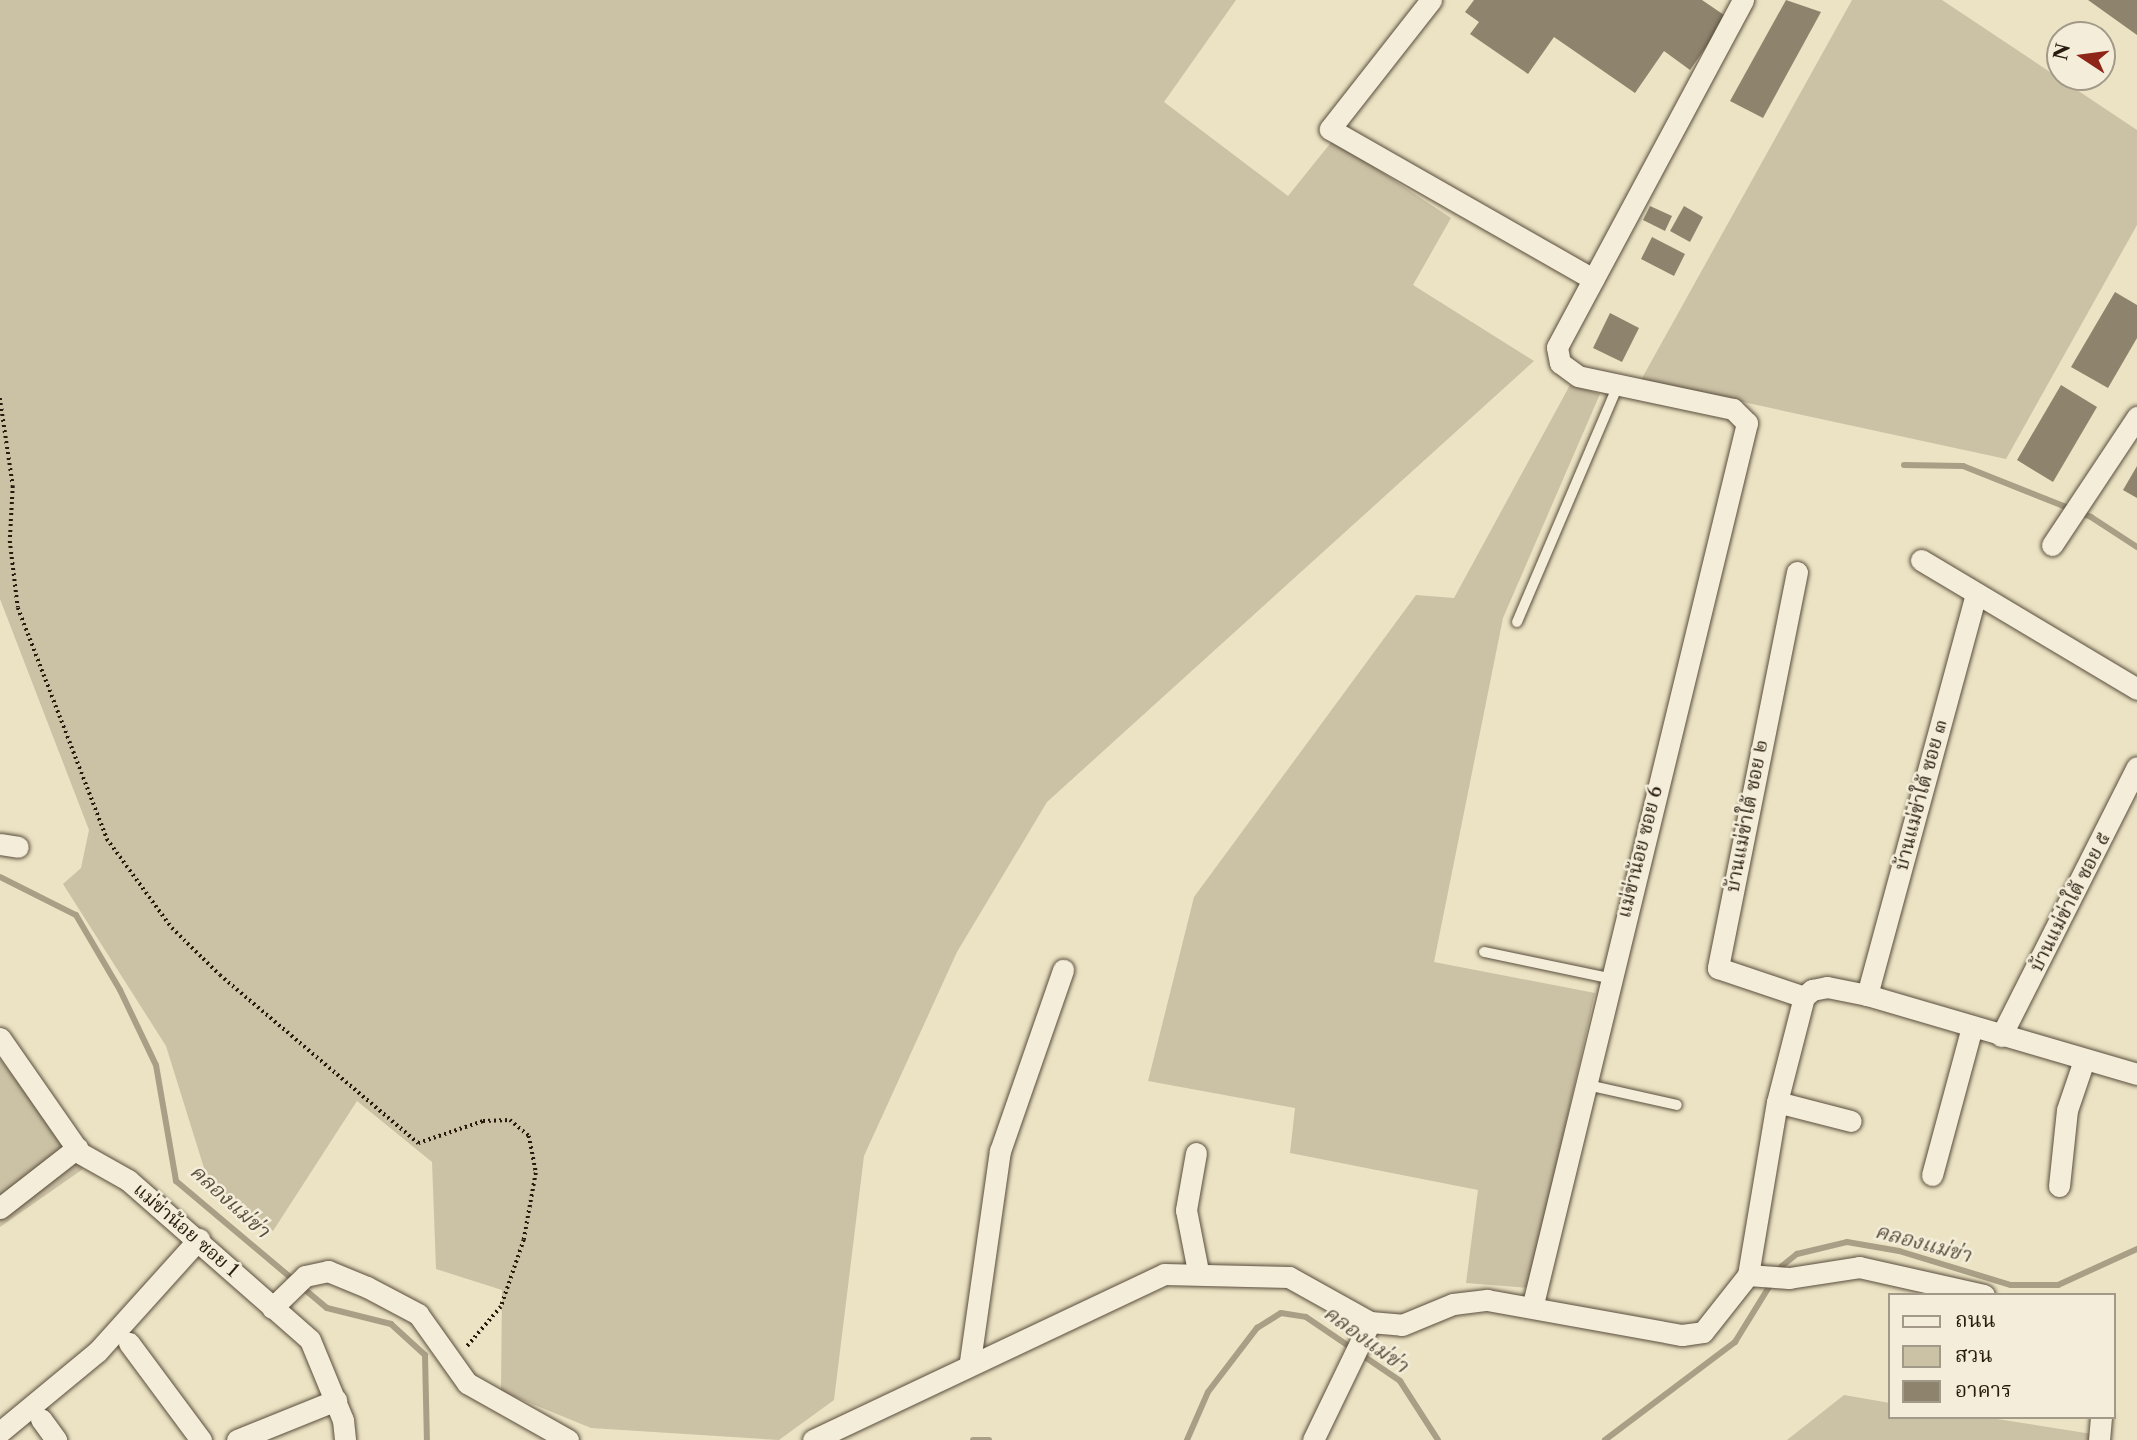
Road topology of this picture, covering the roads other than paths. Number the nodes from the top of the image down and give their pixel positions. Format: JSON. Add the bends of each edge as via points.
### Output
{"nodes":[{"id":1,"x":1431,"y":0,"type":"edge"},
{"id":2,"x":1743,"y":0,"type":"edge"},
{"id":3,"x":1593,"y":279,"type":"junction"},
{"id":4,"x":1617,"y":388,"type":"junction"},
{"id":5,"x":2137,"y":417,"type":"edge"},
{"id":6,"x":2052,"y":545,"type":"dead end"},
{"id":7,"x":1921,"y":560,"type":"dead end"},
{"id":8,"x":1797,"y":572,"type":"dead end"},
{"id":9,"x":1976,"y":594,"type":"junction"},
{"id":10,"x":1517,"y":622,"type":"dead end"},
{"id":11,"x":2137,"y":690,"type":"edge"},
{"id":12,"x":2137,"y":767,"type":"edge"},
{"id":13,"x":1484,"y":952,"type":"dead end"},
{"id":14,"x":1063,"y":970,"type":"dead end"},
{"id":15,"x":1608,"y":978,"type":"junction"},
{"id":16,"x":1867,"y":995,"type":"junction"},
{"id":17,"x":1804,"y":998,"type":"junction"},
{"id":18,"x":1972,"y":1027,"type":"junction"},
{"id":19,"x":2001,"y":1035,"type":"junction"},
{"id":20,"x":0,"y":1038,"type":"edge"},
{"id":21,"x":2084,"y":1060,"type":"junction"},
{"id":22,"x":2137,"y":1074,"type":"edge"},
{"id":23,"x":1583,"y":1084,"type":"junction"},
{"id":24,"x":1777,"y":1102,"type":"junction"},
{"id":25,"x":1677,"y":1105,"type":"dead end"},
{"id":26,"x":1851,"y":1121,"type":"dead end"},
{"id":27,"x":77,"y":1148,"type":"junction"},
{"id":28,"x":1196,"y":1153,"type":"dead end"},
{"id":29,"x":1932,"y":1175,"type":"dead end"},
{"id":30,"x":2059,"y":1186,"type":"dead end"},
{"id":31,"x":0,"y":1208,"type":"edge"},
{"id":32,"x":199,"y":1238,"type":"junction"},
{"id":33,"x":1198,"y":1271,"type":"junction"},
{"id":34,"x":1754,"y":1276,"type":"junction"},
{"id":35,"x":1975,"y":1293,"type":"edge"},
{"id":36,"x":1533,"y":1304,"type":"junction"},
{"id":37,"x":272,"y":1308,"type":"junction"},
{"id":38,"x":1366,"y":1330,"type":"junction"},
{"id":39,"x":129,"y":1343,"type":"dead end"},
{"id":40,"x":970,"y":1361,"type":"junction"},
{"id":41,"x":336,"y":1400,"type":"junction"},
{"id":42,"x":41,"y":1419,"type":"dead end"},
{"id":43,"x":2101,"y":1419,"type":"edge"},
{"id":44,"x":0,"y":1432,"type":"edge"},
{"id":45,"x":56,"y":1440,"type":"edge"},
{"id":46,"x":201,"y":1440,"type":"edge"},
{"id":47,"x":237,"y":1440,"type":"edge"},
{"id":48,"x":345,"y":1440,"type":"edge"},
{"id":49,"x":568,"y":1440,"type":"edge"},
{"id":50,"x":813,"y":1440,"type":"edge"},
{"id":51,"x":1313,"y":1440,"type":"edge"},
{"id":52,"x":2099,"y":1440,"type":"edge"}],
"edges":[{"from":1,"to":3,"type":"street","via":[[1330,129]]},
{"from":2,"to":3,"type":"street"},
{"from":3,"to":4,"type":"street","via":[[1557,347],[1560,363]]},
{"from":4,"to":10,"type":"lane"},
{"from":4,"to":15,"type":"street","name":"แม่ข่าน้อย ซอย 6","via":[[1733,408],[1747,424]]},
{"from":5,"to":6,"type":"street"},
{"from":7,"to":9,"type":"street"},
{"from":8,"to":17,"type":"street","name":"บ้านแม่ข่าใต้ ซอย ๒","via":[[1718,968]]},
{"from":9,"to":11,"type":"street"},
{"from":9,"to":16,"type":"street","name":"บ้านแม่ข่าใต้ ซอย ๓"},
{"from":12,"to":19,"type":"street","name":"บ้านแม่ข่าใต้ ซอย ๕"},
{"from":13,"to":15,"type":"lane"},
{"from":14,"to":40,"type":"street","via":[[1000,1151]]},
{"from":15,"to":23,"type":"street","name":"แม่ข่าน้อย ซอย 6"},
{"from":16,"to":17,"type":"street","via":[[1827,986]]},
{"from":16,"to":18,"type":"street"},
{"from":17,"to":24,"type":"street"},
{"from":18,"to":19,"type":"street"},
{"from":18,"to":29,"type":"street"},
{"from":19,"to":21,"type":"street"},
{"from":20,"to":27,"type":"street","name":"แม่ข่าน้อย ซอย 1"},
{"from":21,"to":22,"type":"street"},
{"from":21,"to":30,"type":"street","via":[[2067,1110]]},
{"from":23,"to":25,"type":"lane"},
{"from":23,"to":36,"type":"street","name":"แม่ข่าน้อย ซอย 6"},
{"from":24,"to":26,"type":"street"},
{"from":24,"to":34,"type":"street"},
{"from":27,"to":31,"type":"street"},
{"from":27,"to":32,"type":"street","name":"แม่ข่าน้อย ซอย 1","via":[[128,1180]]},
{"from":28,"to":33,"type":"street","via":[[1186,1210]]},
{"from":32,"to":37,"type":"street","name":"แม่ข่าน้อย ซอย 1"},
{"from":32,"to":44,"type":"street","via":[[99,1351]]},
{"from":33,"to":38,"type":"street","via":[[1289,1277]]},
{"from":33,"to":40,"type":"street","via":[[1164,1274]]},
{"from":34,"to":35,"type":"street","via":[[1789,1278],[1859,1267]]},
{"from":34,"to":36,"type":"street","via":[[1703,1332],[1682,1335]]},
{"from":36,"to":38,"type":"street","via":[[1488,1300],[1453,1304],[1402,1325]]},
{"from":37,"to":41,"type":"street","name":"แม่ข่าน้อย ซอย 1","via":[[310,1340]]},
{"from":37,"to":49,"type":"street","via":[[304,1276],[328,1271],[418,1314],[467,1383]]},
{"from":38,"to":51,"type":"street"},
{"from":39,"to":46,"type":"street"},
{"from":40,"to":50,"type":"street"},
{"from":41,"to":47,"type":"street"},
{"from":41,"to":48,"type":"street","name":"แม่ข่าน้อย ซอย 1"},
{"from":42,"to":45,"type":"street"},
{"from":43,"to":52,"type":"street"}]}
